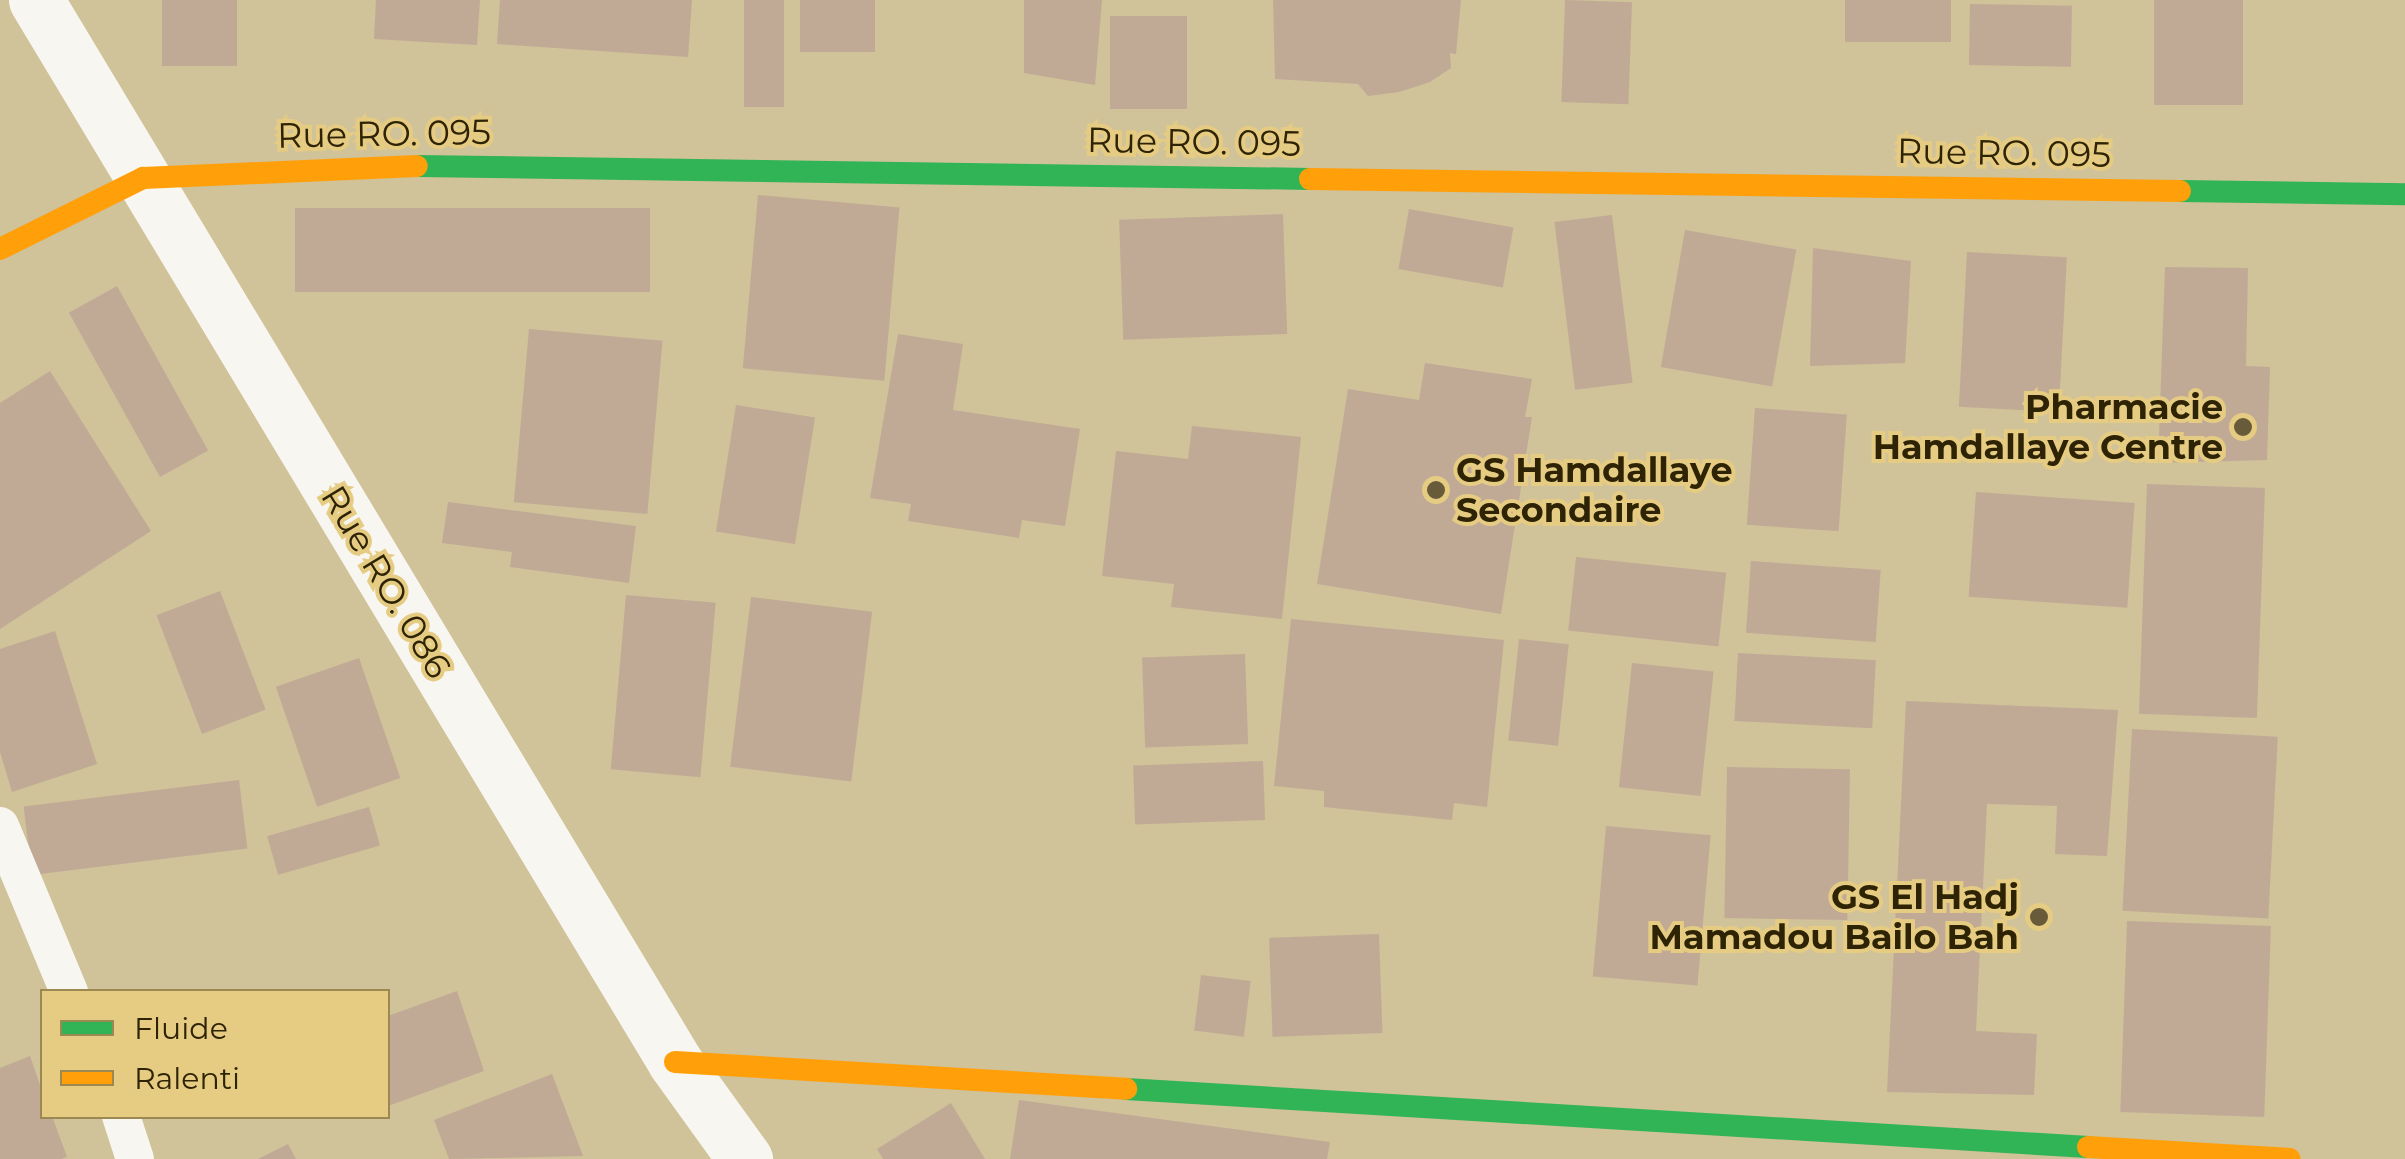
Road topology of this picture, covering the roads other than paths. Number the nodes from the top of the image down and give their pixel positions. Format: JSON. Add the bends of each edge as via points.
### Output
{"nodes":[{"id":1,"x":36,"y":0,"type":"edge"},
{"id":2,"x":143,"y":178,"type":"junction"},
{"id":3,"x":2405,"y":194,"type":"edge"},
{"id":4,"x":0,"y":249,"type":"edge"},
{"id":5,"x":0,"y":826,"type":"edge"},
{"id":6,"x":68,"y":989,"type":"edge"},
{"id":7,"x":675,"y":1062,"type":"junction"},
{"id":8,"x":122,"y":1119,"type":"edge"},
{"id":9,"x":135,"y":1159,"type":"edge"},
{"id":10,"x":745,"y":1159,"type":"edge"},
{"id":11,"x":2290,"y":1159,"type":"edge"}],
"edges":[{"from":1,"to":2,"type":"street","name":"Rue RO. 086"},
{"from":2,"to":3,"type":"street","name":"Rue RO. 095","via":[[352,165]]},
{"from":2,"to":4,"type":"street","name":"Rue RO. 095"},
{"from":2,"to":7,"type":"street","name":"Rue RO. 086"},
{"from":5,"to":6,"type":"lane"},
{"from":7,"to":10,"type":"street","name":"Rue RO. 086"},
{"from":7,"to":11,"type":"street"},
{"from":8,"to":9,"type":"lane"}]}
